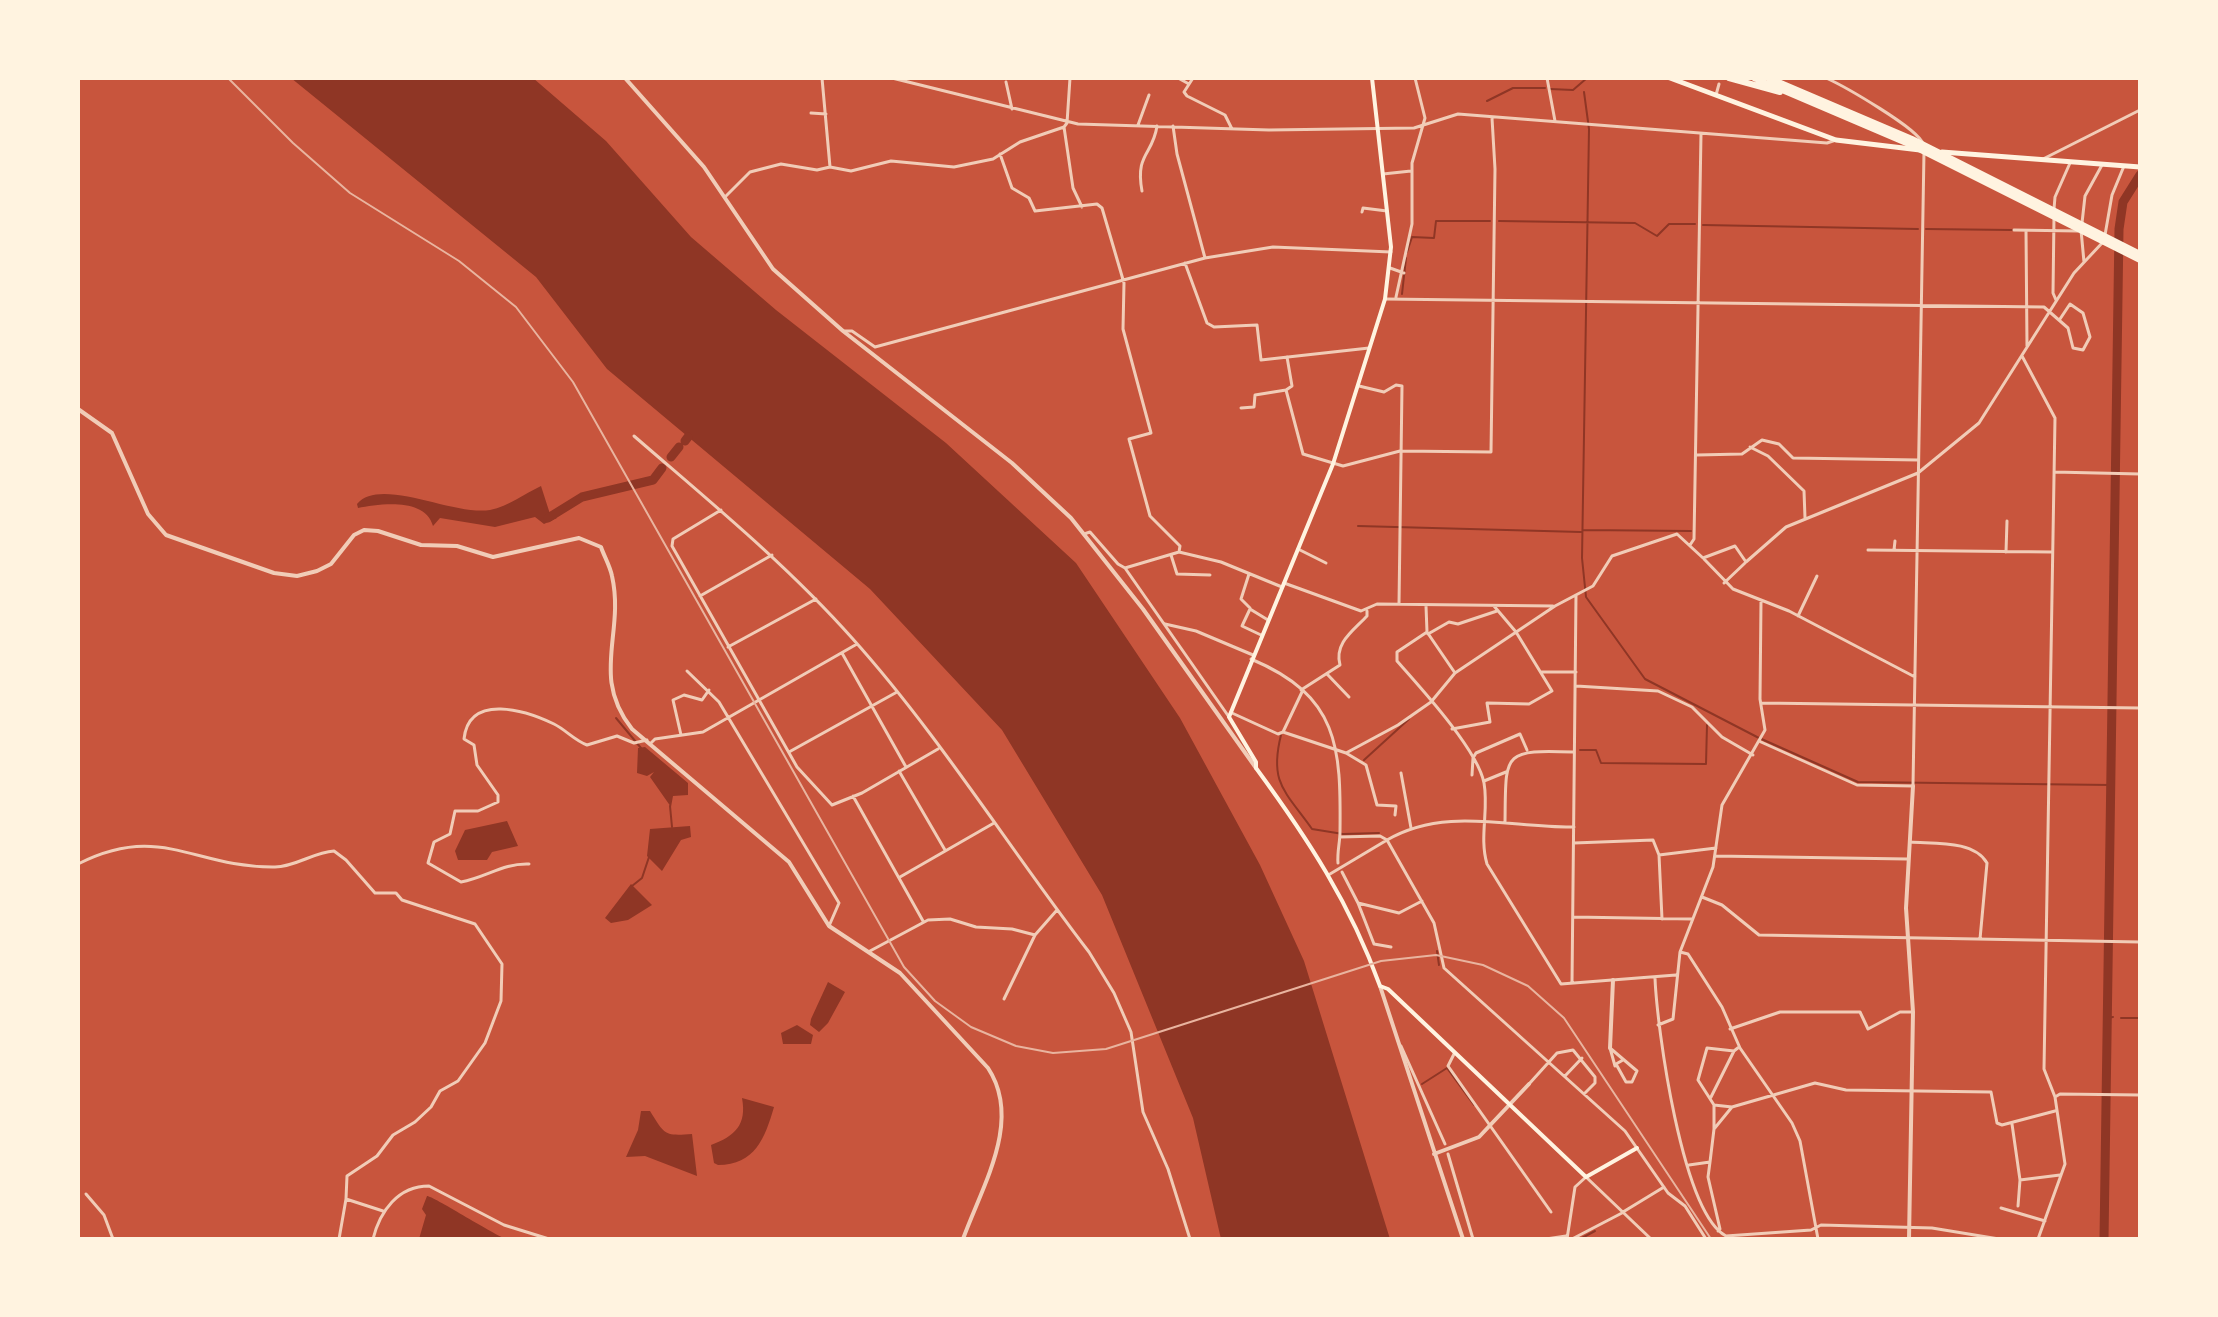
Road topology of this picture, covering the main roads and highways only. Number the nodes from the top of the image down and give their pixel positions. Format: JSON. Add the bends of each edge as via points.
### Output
{"nodes":[{"id":1,"x":1372,"y":78,"type":"edge"},
{"id":2,"x":1670,"y":78,"type":"edge"},
{"id":3,"x":1729,"y":78,"type":"edge"},
{"id":4,"x":1754,"y":78,"type":"edge"},
{"id":5,"x":1769,"y":78,"type":"edge"},
{"id":6,"x":1777,"y":78,"type":"edge"},
{"id":7,"x":1822,"y":102,"type":"junction"},
{"id":8,"x":1871,"y":123,"type":"junction"},
{"id":9,"x":2140,"y":167,"type":"edge"},
{"id":10,"x":2140,"y":254,"type":"edge"},
{"id":11,"x":2140,"y":260,"type":"edge"},
{"id":12,"x":1637,"y":1148,"type":"road end"}],
"edges":[{"from":1,"to":12,"type":"main road","via":[[1391,252],[1385,299],[1333,464],[1229,715],[1256,768],[1330,874],[1380,986],[1586,1177]]},
{"from":2,"to":9,"type":"main road","via":[[1836,140]]},
{"from":3,"to":7,"type":"highway"},
{"from":4,"to":7,"type":"highway"},
{"from":5,"to":7,"type":"highway"},
{"from":6,"to":7,"type":"highway"},
{"from":7,"to":8,"type":"highway"},
{"from":8,"to":10,"type":"highway"},
{"from":8,"to":11,"type":"highway"}]}
